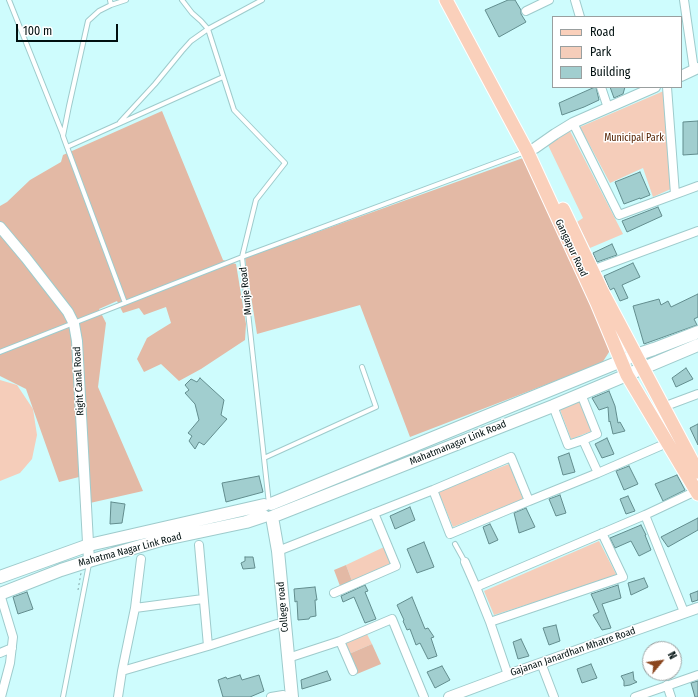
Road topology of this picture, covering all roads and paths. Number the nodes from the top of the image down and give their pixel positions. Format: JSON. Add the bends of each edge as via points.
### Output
{"nodes":[{"id":1,"x":9,"y":0,"type":"edge"},
{"id":2,"x":126,"y":0,"type":"edge"},
{"id":3,"x":182,"y":0,"type":"edge"},
{"id":4,"x":262,"y":0,"type":"edge"},
{"id":5,"x":446,"y":0,"type":"edge"},
{"id":6,"x":454,"y":0,"type":"edge"},
{"id":7,"x":549,"y":0,"type":"edge"},
{"id":8,"x":575,"y":0,"type":"edge"},
{"id":9,"x":684,"y":0,"type":"edge"},
{"id":10,"x":110,"y":2,"type":"edge"},
{"id":11,"x":526,"y":11,"type":"dead end"},
{"id":12,"x":580,"y":16,"type":"edge"},
{"id":13,"x":208,"y":28,"type":"junction"},
{"id":14,"x":696,"y":69,"type":"edge"},
{"id":15,"x":682,"y":76,"type":"edge"},
{"id":16,"x":223,"y":77,"type":"junction"},
{"id":17,"x":601,"y":88,"type":"edge"},
{"id":18,"x":650,"y":88,"type":"edge"},
{"id":19,"x":667,"y":88,"type":"edge"},
{"id":20,"x":635,"y":91,"type":"edge"},
{"id":21,"x":608,"y":108,"type":"junction"},
{"id":22,"x":573,"y":123,"type":"junction"},
{"id":23,"x":119,"y":124,"type":"junction"},
{"id":24,"x":63,"y":136,"type":"junction"},
{"id":25,"x":67,"y":147,"type":"junction"},
{"id":26,"x":531,"y":150,"type":"junction"},
{"id":27,"x":698,"y":186,"type":"edge"},
{"id":28,"x":675,"y":194,"type":"junction"},
{"id":29,"x":0,"y":227,"type":"edge"},
{"id":30,"x":698,"y":231,"type":"edge"},
{"id":31,"x":242,"y":257,"type":"junction"},
{"id":32,"x":592,"y":270,"type":"junction"},
{"id":33,"x":125,"y":304,"type":"junction"},
{"id":34,"x":74,"y":324,"type":"junction"},
{"id":35,"x":698,"y":332,"type":"edge"},
{"id":36,"x":698,"y":345,"type":"edge"},
{"id":37,"x":0,"y":352,"type":"edge"},
{"id":38,"x":636,"y":355,"type":"junction"},
{"id":39,"x":622,"y":361,"type":"junction"},
{"id":40,"x":362,"y":367,"type":"dead end"},
{"id":41,"x":642,"y":368,"type":"junction"},
{"id":42,"x":627,"y":375,"type":"junction"},
{"id":43,"x":581,"y":394,"type":"junction"},
{"id":44,"x":698,"y":394,"type":"edge"},
{"id":45,"x":553,"y":406,"type":"junction"},
{"id":46,"x":663,"y":407,"type":"junction"},
{"id":47,"x":583,"y":440,"type":"junction"},
{"id":48,"x":668,"y":443,"type":"junction"},
{"id":49,"x":264,"y":458,"type":"junction"},
{"id":50,"x":697,"y":470,"type":"edge"},
{"id":51,"x":598,"y":473,"type":"junction"},
{"id":52,"x":433,"y":490,"type":"junction"},
{"id":53,"x":697,"y":493,"type":"edge"},
{"id":54,"x":529,"y":501,"type":"junction"},
{"id":55,"x":268,"y":512,"type":"junction"},
{"id":56,"x":374,"y":513,"type":"junction"},
{"id":57,"x":645,"y":515,"type":"junction"},
{"id":58,"x":602,"y":533,"type":"junction"},
{"id":59,"x":455,"y":544,"type":"dead end"},
{"id":60,"x":88,"y":545,"type":"junction"},
{"id":61,"x":199,"y":545,"type":"dead end"},
{"id":62,"x":278,"y":551,"type":"junction"},
{"id":63,"x":141,"y":558,"type":"dead end"},
{"id":64,"x":90,"y":561,"type":"junction"},
{"id":65,"x":465,"y":562,"type":"joint"},
{"id":66,"x":0,"y":577,"type":"edge"},
{"id":67,"x":476,"y":587,"type":"junction"},
{"id":68,"x":334,"y":593,"type":"dead end"},
{"id":69,"x":0,"y":594,"type":"edge"},
{"id":70,"x":203,"y":599,"type":"junction"},
{"id":71,"x":135,"y":608,"type":"junction"},
{"id":72,"x":698,"y":608,"type":"edge"},
{"id":73,"x":684,"y":612,"type":"junction"},
{"id":74,"x":490,"y":622,"type":"junction"},
{"id":75,"x":278,"y":624,"type":"junction"},
{"id":76,"x":340,"y":641,"type":"junction"},
{"id":77,"x":208,"y":646,"type":"junction"},
{"id":78,"x":12,"y":648,"type":"junction"},
{"id":79,"x":0,"y":653,"type":"edge"},
{"id":80,"x":288,"y":658,"type":"junction"},
{"id":81,"x":542,"y":663,"type":"junction"},
{"id":82,"x":122,"y":671,"type":"junction"},
{"id":83,"x":353,"y":671,"type":"dead end"},
{"id":84,"x":508,"y":675,"type":"junction"},
{"id":85,"x":698,"y":675,"type":"edge"},
{"id":86,"x":667,"y":685,"type":"junction"},
{"id":87,"x":286,"y":696,"type":"edge"},
{"id":88,"x":1,"y":697,"type":"edge"},
{"id":89,"x":63,"y":697,"type":"edge"},
{"id":90,"x":118,"y":697,"type":"edge"},
{"id":91,"x":271,"y":697,"type":"edge"},
{"id":92,"x":424,"y":697,"type":"edge"},
{"id":93,"x":449,"y":697,"type":"edge"},
{"id":94,"x":554,"y":697,"type":"edge"},
{"id":95,"x":635,"y":697,"type":"edge"},
{"id":96,"x":671,"y":697,"type":"edge"}],
"edges":[{"from":1,"to":24,"type":"lane"},
{"from":2,"to":10,"type":"lane"},
{"from":3,"to":13,"type":"lane"},
{"from":4,"to":13,"type":"lane"},
{"from":5,"to":26,"type":"main road","name":"Gangapur Road"},
{"from":6,"to":26,"type":"main road","name":"Gangapur Road"},
{"from":7,"to":11,"type":"street"},
{"from":8,"to":12,"type":"street"},
{"from":9,"to":14,"type":"street"},
{"from":10,"to":24,"type":"lane","via":[[88,21]]},
{"from":13,"to":16,"type":"lane"},
{"from":13,"to":23,"type":"lane","via":[[182,51]]},
{"from":14,"to":15,"type":"street"},
{"from":16,"to":23,"type":"lane"},
{"from":16,"to":31,"type":"lane","via":[[234,110],[285,163],[256,200]]},
{"from":17,"to":21,"type":"street"},
{"from":18,"to":20,"type":"street"},
{"from":19,"to":28,"type":"street"},
{"from":20,"to":21,"type":"street"},
{"from":21,"to":22,"type":"street"},
{"from":22,"to":26,"type":"street"},
{"from":22,"to":28,"type":"street","via":[[619,215]]},
{"from":23,"to":25,"type":"lane"},
{"from":24,"to":25,"type":"lane"},
{"from":25,"to":33,"type":"lane"},
{"from":26,"to":31,"type":"lane"},
{"from":26,"to":32,"type":"main road","name":"Gangapur Road"},
{"from":26,"to":39,"type":"main road","name":"Gangapur Road"},
{"from":27,"to":28,"type":"street"},
{"from":29,"to":34,"type":"street","name":"Right Canal Road","via":[[64,306]]},
{"from":30,"to":32,"type":"street"},
{"from":31,"to":33,"type":"lane","name":"Munje Road"},
{"from":31,"to":49,"type":"lane","name":"Munje Road"},
{"from":32,"to":38,"type":"main road","name":"Gangapur Road"},
{"from":33,"to":34,"type":"lane","name":"Munje Road"},
{"from":34,"to":37,"type":"lane","name":"Munje Road"},
{"from":34,"to":60,"type":"street","name":"Right Canal Road"},
{"from":35,"to":38,"type":"main road","name":"Mahatmanagar Link Road"},
{"from":36,"to":41,"type":"main road","name":"Mahatmanagar Link Road"},
{"from":38,"to":39,"type":"main road","name":"Mahatmanagar Link Road"},
{"from":38,"to":41,"type":"main road","name":"Gangapur Road"},
{"from":39,"to":42,"type":"main road","name":"Gangapur Road"},
{"from":39,"to":55,"type":"main road","name":"Mahatmanagar Link Road"},
{"from":40,"to":49,"type":"lane","via":[[376,407]]},
{"from":41,"to":42,"type":"main road","name":"Mahatmanagar Link Road"},
{"from":41,"to":46,"type":"main road","name":"Gangapur Road"},
{"from":42,"to":43,"type":"main road","name":"Mahatmanagar Link Road"},
{"from":42,"to":48,"type":"main road","name":"Gangapur Road"},
{"from":43,"to":45,"type":"main road","name":"Mahatmanagar Link Road"},
{"from":43,"to":47,"type":"street","via":[[597,434]]},
{"from":44,"to":46,"type":"street"},
{"from":45,"to":47,"type":"street","via":[[568,445]]},
{"from":45,"to":55,"type":"main road","name":"Mahatmanagar Link Road"},
{"from":46,"to":50,"type":"main road","name":"Gangapur Road"},
{"from":47,"to":51,"type":"street"},
{"from":48,"to":51,"type":"street"},
{"from":48,"to":53,"type":"main road","name":"Gangapur Road"},
{"from":49,"to":55,"type":"lane","name":"Munje Road"},
{"from":51,"to":54,"type":"street"},
{"from":52,"to":54,"type":"street","via":[[511,458]]},
{"from":52,"to":54,"type":"street","via":[[450,534]]},
{"from":52,"to":56,"type":"street"},
{"from":53,"to":57,"type":"street"},
{"from":55,"to":60,"type":"main road","name":"Mahatma Nagar Link Road"},
{"from":55,"to":62,"type":"main road","name":"College road"},
{"from":55,"to":64,"type":"main road","name":"Mahatma Nagar Link Road","via":[[246,522],[161,540]]},
{"from":55,"to":75,"type":"main road","name":"College road"},
{"from":56,"to":62,"type":"street"},
{"from":56,"to":68,"type":"street","via":[[396,566]]},
{"from":57,"to":58,"type":"street"},
{"from":57,"to":73,"type":"street"},
{"from":58,"to":67,"type":"street"},
{"from":58,"to":74,"type":"street","via":[[623,577]]},
{"from":59,"to":65,"type":"lane"},
{"from":60,"to":64,"type":"street","name":"Right Canal Road"},
{"from":60,"to":66,"type":"main road","name":"Mahatma Nagar Link Road"},
{"from":61,"to":70,"type":"street"},
{"from":62,"to":80,"type":"main road","name":"College road"},
{"from":63,"to":71,"type":"street"},
{"from":64,"to":69,"type":"main road","name":"Mahatma Nagar Link Road"},
{"from":64,"to":89,"type":"lane"},
{"from":65,"to":67,"type":"street"},
{"from":67,"to":74,"type":"street"},
{"from":69,"to":78,"type":"street","via":[[13,637]]},
{"from":70,"to":71,"type":"street"},
{"from":70,"to":77,"type":"street"},
{"from":71,"to":82,"type":"street"},
{"from":72,"to":73,"type":"street","name":"Gajanan Janardhan Mhatre Road"},
{"from":73,"to":81,"type":"street","name":"Gajanan Janardhan Mhatre Road"},
{"from":74,"to":84,"type":"street"},
{"from":75,"to":77,"type":"street"},
{"from":75,"to":87,"type":"main road","name":"College road"},
{"from":76,"to":80,"type":"street"},
{"from":76,"to":83,"type":"street"},
{"from":76,"to":92,"type":"street","via":[[392,619]]},
{"from":77,"to":82,"type":"street"},
{"from":78,"to":79,"type":"street"},
{"from":78,"to":88,"type":"street"},
{"from":80,"to":87,"type":"main road","name":"College road"},
{"from":81,"to":84,"type":"street","name":"Gajanan Janardhan Mhatre Road"},
{"from":81,"to":94,"type":"street"},
{"from":82,"to":90,"type":"street"},
{"from":84,"to":93,"type":"street","name":"Gajanan Janardhan Mhatre Road"},
{"from":85,"to":86,"type":"street"},
{"from":86,"to":95,"type":"street"},
{"from":86,"to":96,"type":"street"},
{"from":87,"to":91,"type":"street"}]}
